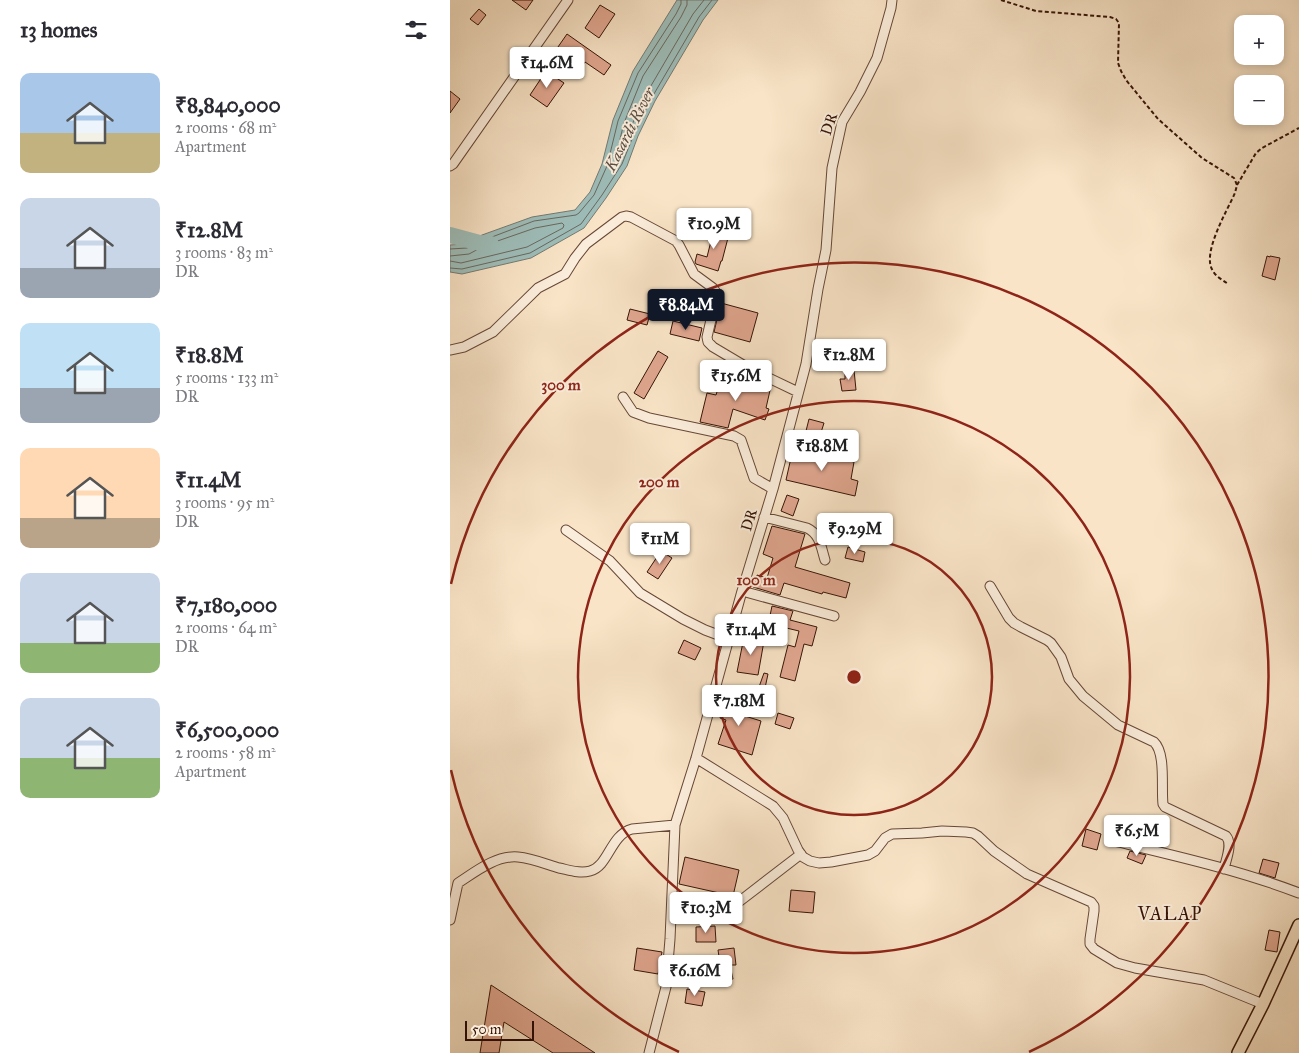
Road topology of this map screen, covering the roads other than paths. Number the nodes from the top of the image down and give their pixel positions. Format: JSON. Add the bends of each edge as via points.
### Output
{"nodes":[{"id":1,"x":568,"y":0,"type":"edge"},
{"id":2,"x":892,"y":0,"type":"edge"},
{"id":3,"x":450,"y":166,"type":"edge"},
{"id":4,"x":450,"y":350,"type":"edge"},
{"id":5,"x":798,"y":392,"type":"junction"},
{"id":6,"x":622,"y":397,"type":"dead end"},
{"id":7,"x":772,"y":489,"type":"junction"},
{"id":8,"x":764,"y":517,"type":"junction"},
{"id":9,"x":566,"y":530,"type":"dead end"},
{"id":10,"x":826,"y":560,"type":"dead end"},
{"id":11,"x":990,"y":586,"type":"dead end"},
{"id":12,"x":742,"y":591,"type":"junction"},
{"id":13,"x":834,"y":616,"type":"dead end"},
{"id":14,"x":729,"y":639,"type":"junction"},
{"id":15,"x":696,"y":758,"type":"junction"},
{"id":16,"x":675,"y":825,"type":"junction"},
{"id":17,"x":1114,"y":842,"type":"dead end"},
{"id":18,"x":801,"y":854,"type":"junction"},
{"id":19,"x":1224,"y":869,"type":"junction"},
{"id":20,"x":450,"y":876,"type":"edge"},
{"id":21,"x":458,"y":882,"type":"junction"},
{"id":22,"x":1299,"y":893,"type":"edge"},
{"id":23,"x":672,"y":902,"type":"junction"},
{"id":24,"x":450,"y":920,"type":"edge"},
{"id":25,"x":1299,"y":925,"type":"edge"},
{"id":26,"x":1263,"y":1004,"type":"junction"},
{"id":27,"x":649,"y":1053,"type":"edge"},
{"id":28,"x":1238,"y":1053,"type":"edge"}],
"edges":[{"from":1,"to":3,"type":"street"},
{"from":2,"to":5,"type":"street","name":"DR","via":[[877,58],[842,122],[832,168],[826,250]]},
{"from":4,"to":5,"type":"street","via":[[464,347],[493,332],[538,288],[565,274],[586,244],[626,216],[676,241],[694,274],[716,290],[708,342],[750,369]]},
{"from":5,"to":7,"type":"street","name":"DR"},
{"from":6,"to":7,"type":"street","via":[[633,412],[649,418],[741,440],[754,478]]},
{"from":7,"to":8,"type":"street","name":"DR"},
{"from":8,"to":10,"type":"street","via":[[814,531]]},
{"from":8,"to":12,"type":"street","name":"DR"},
{"from":9,"to":14,"type":"street","via":[[610,561],[640,592],[683,619]]},
{"from":11,"to":19,"type":"street","via":[[1009,618],[1051,643],[1061,657],[1069,679],[1083,696],[1118,725],[1158,745],[1163,804],[1226,836],[1229,844]]},
{"from":12,"to":13,"type":"street"},
{"from":12,"to":14,"type":"street","name":"DR"},
{"from":14,"to":15,"type":"street","name":"DR"},
{"from":15,"to":16,"type":"street","name":"DR"},
{"from":15,"to":18,"type":"street","via":[[773,806],[783,818]]},
{"from":16,"to":21,"type":"street","via":[[626,831],[591,871],[578,872],[508,857],[488,864]]},
{"from":16,"to":23,"type":"street","name":"DR"},
{"from":17,"to":19,"type":"street"},
{"from":18,"to":23,"type":"street","via":[[740,901]]},
{"from":18,"to":26,"type":"street","via":[[819,863],[831,862],[871,854],[892,834],[973,833],[1019,869],[1091,902],[1094,911],[1090,944],[1117,963],[1204,980]]},
{"from":19,"to":22,"type":"street"},
{"from":20,"to":21,"type":"street"},
{"from":21,"to":24,"type":"street"},
{"from":23,"to":27,"type":"street","name":"DR","via":[[666,987]]},
{"from":25,"to":26,"type":"main road"},
{"from":26,"to":28,"type":"main road"}]}
